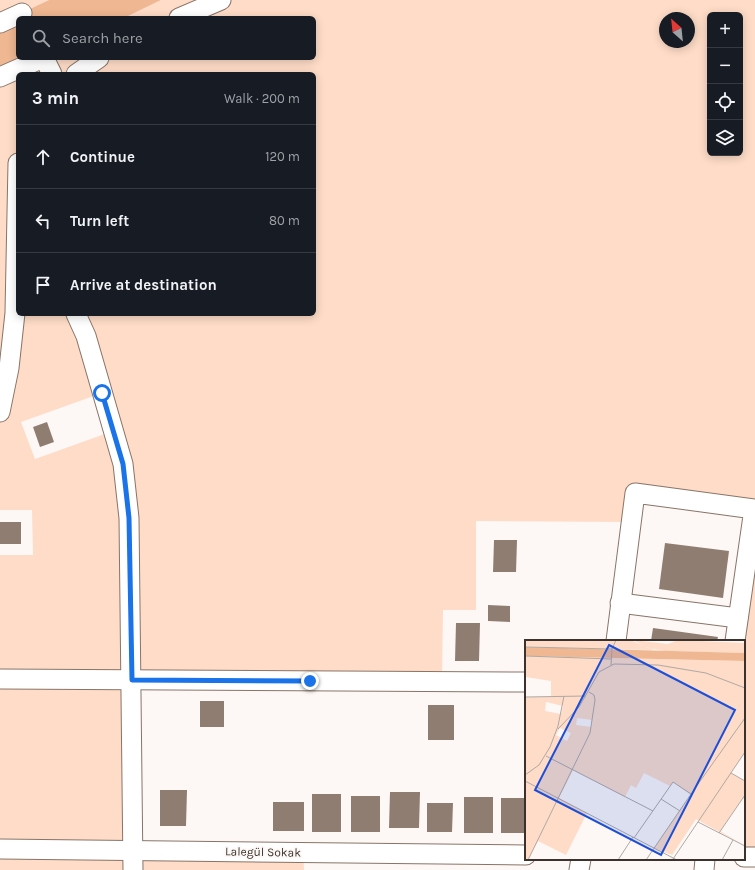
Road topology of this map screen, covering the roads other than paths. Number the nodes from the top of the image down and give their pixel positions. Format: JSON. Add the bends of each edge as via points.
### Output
{"nodes":[{"id":1,"x":220,"y":0,"type":"edge"},
{"id":2,"x":22,"y":10,"type":"edge"},
{"id":3,"x":184,"y":16,"type":"edge"},
{"id":4,"x":0,"y":23,"type":"edge"},
{"id":5,"x":38,"y":60,"type":"edge"},
{"id":6,"x":44,"y":60,"type":"edge"},
{"id":7,"x":96,"y":60,"type":"edge"},
{"id":8,"x":51,"y":72,"type":"edge"},
{"id":9,"x":79,"y":72,"type":"edge"},
{"id":10,"x":0,"y":77,"type":"edge"},
{"id":11,"x":16,"y":291,"type":"joint"},
{"id":12,"x":0,"y":312,"type":"edge"},
{"id":13,"x":77,"y":316,"type":"edge"},
{"id":14,"x":4,"y":362,"type":"edge"},
{"id":15,"x":0,"y":412,"type":"edge"},
{"id":16,"x":754,"y":505,"type":"edge"},
{"id":17,"x":620,"y":603,"type":"junction"},
{"id":18,"x":738,"y":618,"type":"junction"},
{"id":19,"x":616,"y":640,"type":"edge"},
{"id":20,"x":735,"y":640,"type":"edge"},
{"id":21,"x":0,"y":679,"type":"edge"},
{"id":22,"x":132,"y":680,"type":"junction"},
{"id":23,"x":525,"y":682,"type":"edge"},
{"id":24,"x":0,"y":849,"type":"edge"},
{"id":25,"x":132,"y":850,"type":"junction"},
{"id":26,"x":525,"y":855,"type":"edge"},
{"id":27,"x":580,"y":860,"type":"edge"},
{"id":28,"x":705,"y":860,"type":"edge"},
{"id":29,"x":452,"y":862,"type":"edge"},
{"id":30,"x":133,"y":870,"type":"edge"},
{"id":31,"x":579,"y":870,"type":"edge"},
{"id":32,"x":704,"y":870,"type":"edge"}],
"edges":[{"from":1,"to":3,"type":"street"},
{"from":2,"to":4,"type":"street"},
{"from":5,"to":10,"type":"street"},
{"from":6,"to":8,"type":"street"},
{"from":7,"to":9,"type":"street"},
{"from":11,"to":12,"type":"street"},
{"from":11,"to":14,"type":"street"},
{"from":13,"to":22,"type":"street","via":[[86,336],[123,464],[129,518]]},
{"from":14,"to":15,"type":"street"},
{"from":16,"to":17,"type":"street","via":[[635,493]]},
{"from":16,"to":18,"type":"street"},
{"from":17,"to":18,"type":"street"},
{"from":17,"to":19,"type":"street"},
{"from":18,"to":20,"type":"street"},
{"from":21,"to":22,"type":"street"},
{"from":22,"to":23,"type":"street"},
{"from":22,"to":25,"type":"street"},
{"from":24,"to":25,"type":"street","name":"Lalegül Sokak"},
{"from":25,"to":29,"type":"street","name":"Lalegül Sokak"},
{"from":25,"to":30,"type":"street"},
{"from":26,"to":29,"type":"street","name":"Lalegül Sokak"},
{"from":27,"to":31,"type":"street"},
{"from":28,"to":32,"type":"street"}]}
